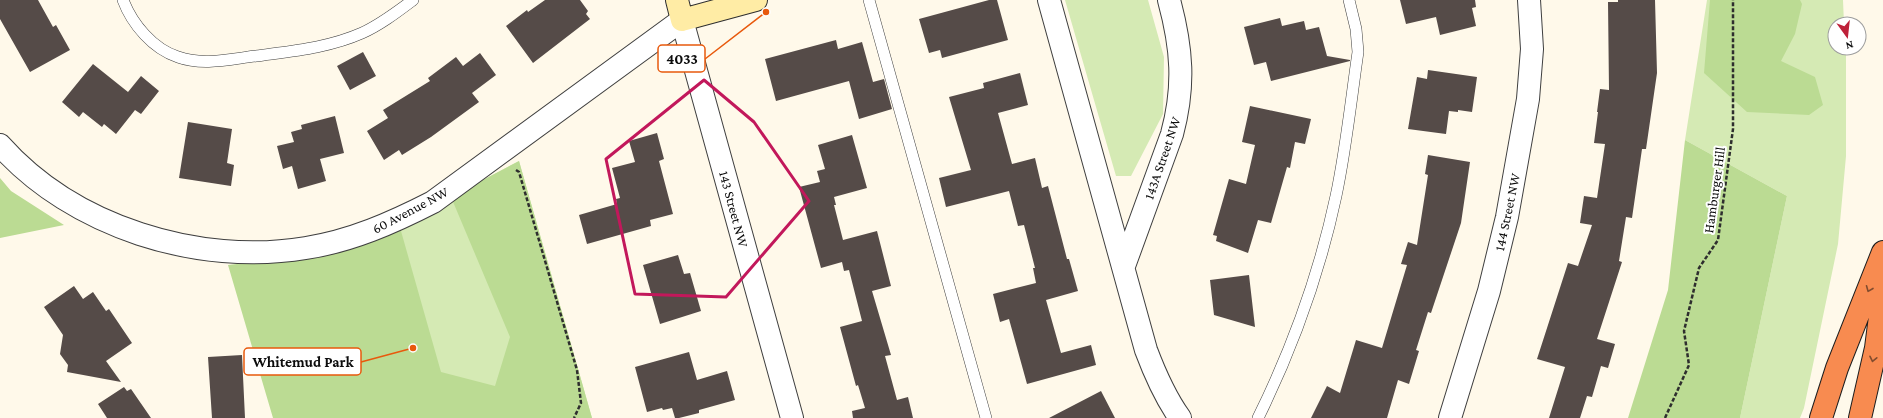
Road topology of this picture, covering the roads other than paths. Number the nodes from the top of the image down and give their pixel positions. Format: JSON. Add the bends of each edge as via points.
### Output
{"nodes":[{"id":1,"x":123,"y":0,"type":"edge"},
{"id":2,"x":413,"y":0,"type":"edge"},
{"id":3,"x":756,"y":0,"type":"edge"},
{"id":4,"x":869,"y":0,"type":"edge"},
{"id":5,"x":1050,"y":0,"type":"edge"},
{"id":6,"x":1169,"y":0,"type":"edge"},
{"id":7,"x":1348,"y":0,"type":"edge"},
{"id":8,"x":1529,"y":0,"type":"edge"},
{"id":9,"x":680,"y":10,"type":"edge"},
{"id":10,"x":0,"y":145,"type":"edge"},
{"id":11,"x":1883,"y":252,"type":"edge"},
{"id":12,"x":1124,"y":266,"type":"junction"},
{"id":13,"x":1883,"y":293,"type":"edge"},
{"id":14,"x":792,"y":418,"type":"edge"},
{"id":15,"x":986,"y":418,"type":"edge"},
{"id":16,"x":1180,"y":418,"type":"edge"},
{"id":17,"x":1258,"y":418,"type":"edge"},
{"id":18,"x":1450,"y":418,"type":"edge"},
{"id":19,"x":1821,"y":418,"type":"edge"},
{"id":20,"x":1860,"y":418,"type":"edge"}],
"edges":[{"from":1,"to":2,"type":"lane","via":[[137,26],[162,50],[178,57],[216,61],[312,48],[337,42],[363,32]]},
{"from":3,"to":9,"type":"street","name":"60 Avenue NW"},
{"from":4,"to":15,"type":"lane"},
{"from":5,"to":12,"type":"street"},
{"from":6,"to":12,"type":"street","name":"143A Street NW","via":[[1180,50],[1182,74],[1178,112]]},
{"from":7,"to":17,"type":"lane","via":[[1356,29],[1358,52],[1336,195],[1322,251],[1292,342]]},
{"from":8,"to":18,"type":"street","name":"144 Street NW","via":[[1532,49],[1529,92],[1507,217],[1489,291]]},
{"from":9,"to":10,"type":"street","name":"60 Avenue NW","via":[[498,155],[433,202],[365,233],[305,248],[236,252],[178,244],[125,228],[66,200],[21,166]]},
{"from":9,"to":14,"type":"street","name":"143 Street NW"},
{"from":11,"to":19,"type":"highway","one_way":true,"via":[[1837,368]]},
{"from":12,"to":16,"type":"street","via":[[1146,350],[1171,406]]},
{"from":13,"to":20,"type":"highway","one_way":true,"via":[[1876,348]]}]}
